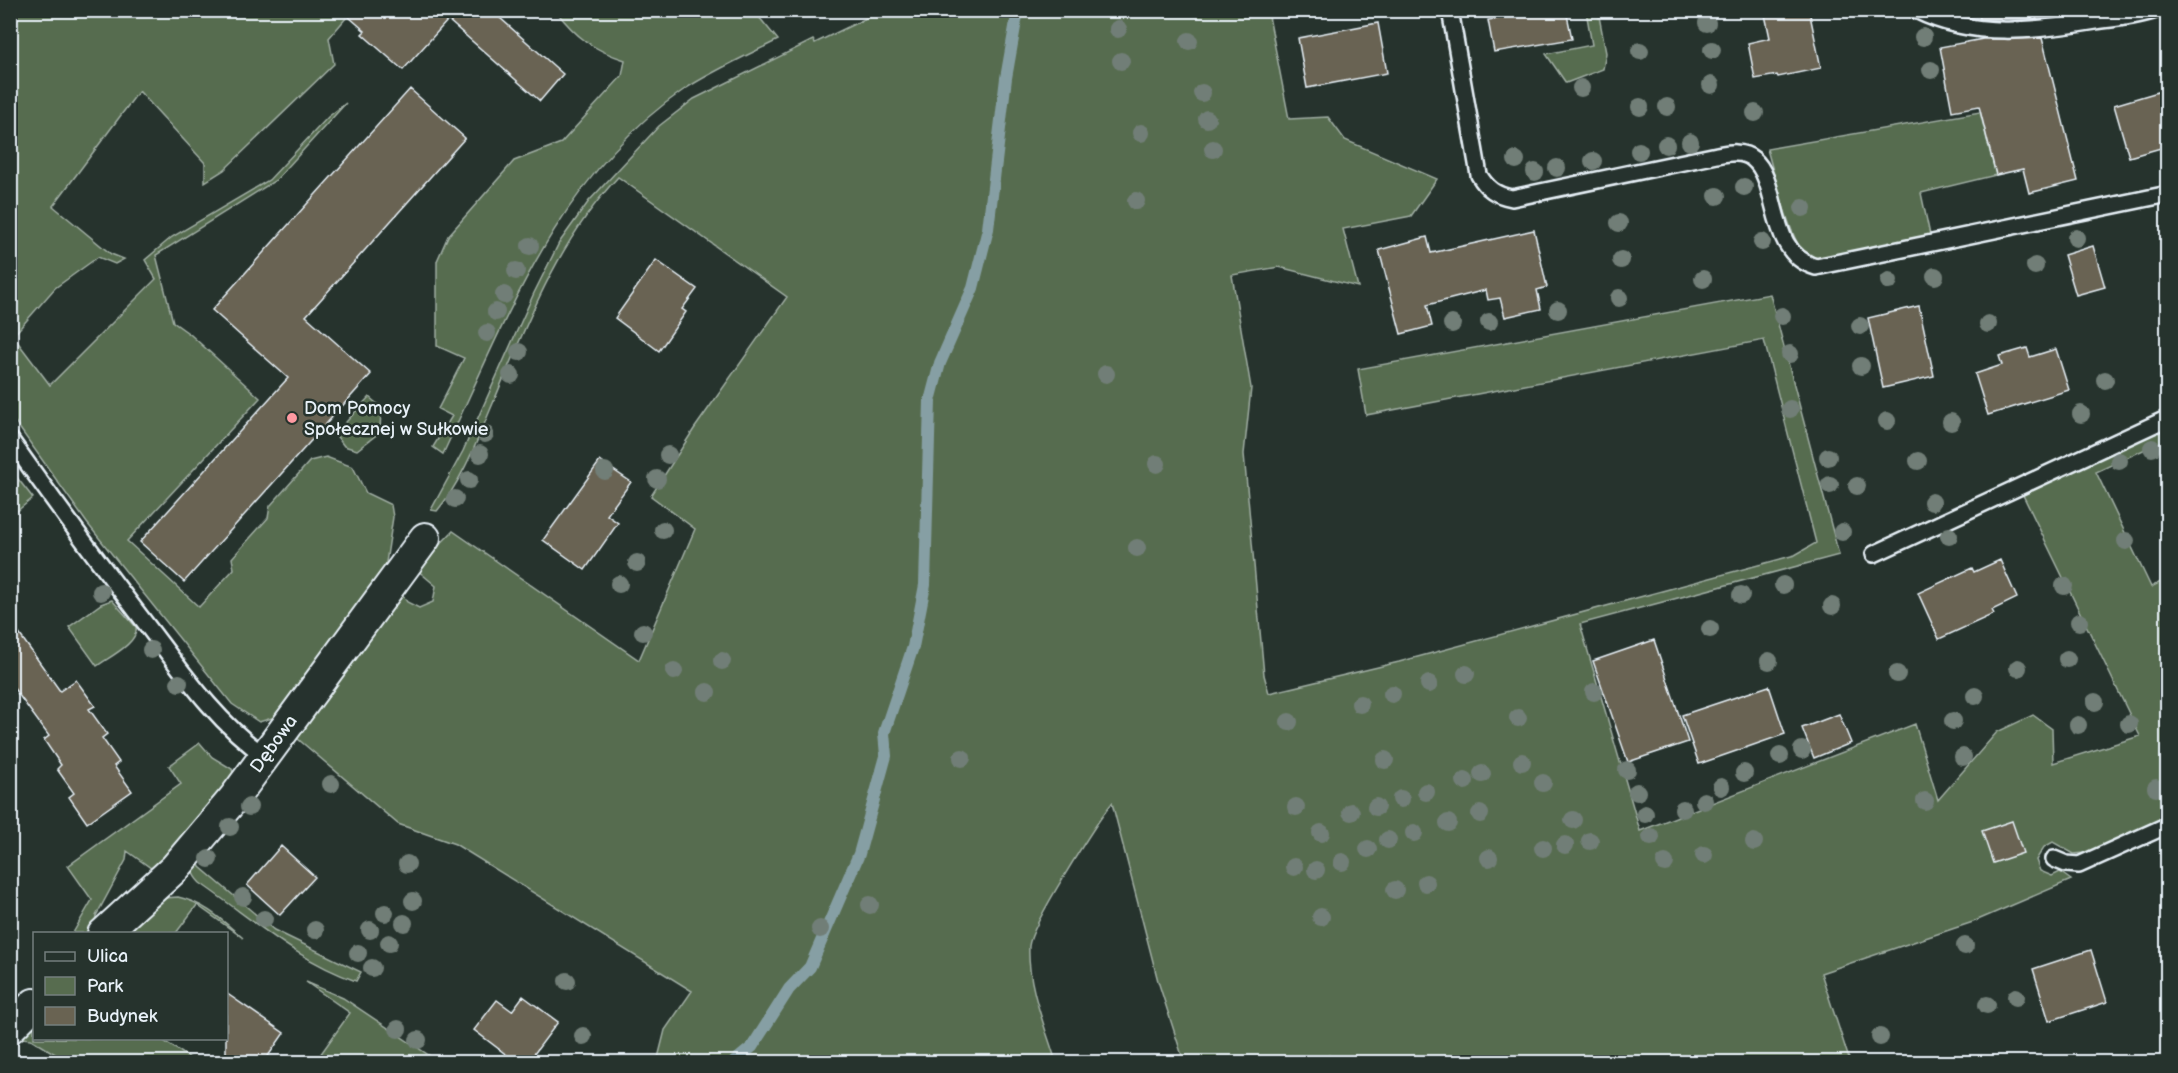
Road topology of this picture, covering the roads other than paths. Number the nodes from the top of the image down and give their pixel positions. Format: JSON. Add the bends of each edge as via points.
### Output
{"nodes":[{"id":1,"x":1450,"y":10,"type":"edge"},
{"id":2,"x":1916,"y":10,"type":"edge"},
{"id":3,"x":2155,"y":10,"type":"edge"},
{"id":4,"x":2168,"y":194,"type":"edge"},
{"id":5,"x":2168,"y":418,"type":"edge"},
{"id":6,"x":10,"y":439,"type":"edge"},
{"id":7,"x":425,"y":538,"type":"dead end"},
{"id":8,"x":1874,"y":554,"type":"dead end"},
{"id":9,"x":266,"y":756,"type":"junction"},
{"id":10,"x":2168,"y":825,"type":"edge"},
{"id":11,"x":2054,"y":859,"type":"dead end"},
{"id":12,"x":105,"y":932,"type":"edge"},
{"id":13,"x":33,"y":1005,"type":"edge"},
{"id":14,"x":10,"y":1028,"type":"edge"}],
"edges":[{"from":1,"to":4,"type":"lane","via":[[1479,175],[1500,196],[1512,198],[1717,155],[1743,154],[1761,170],[1794,255],[1803,264],[1816,267]]},
{"from":2,"to":3,"type":"lane","via":[[1937,21],[2008,32]]},
{"from":5,"to":8,"type":"lane"},
{"from":6,"to":9,"type":"lane","via":[[188,679],[243,741]]},
{"from":7,"to":9,"type":"street","name":"Dębowa"},
{"from":9,"to":12,"type":"street","name":"Dębowa","via":[[175,868]]},
{"from":10,"to":11,"type":"lane","via":[[2079,865]]},
{"from":13,"to":14,"type":"street"}]}
